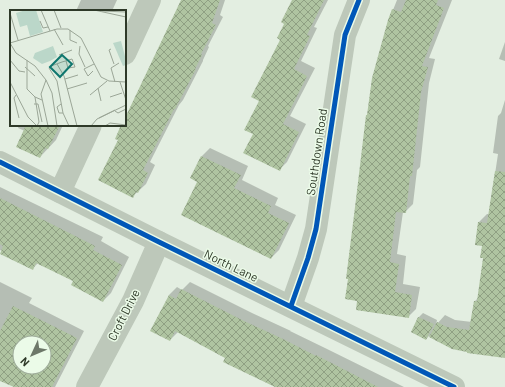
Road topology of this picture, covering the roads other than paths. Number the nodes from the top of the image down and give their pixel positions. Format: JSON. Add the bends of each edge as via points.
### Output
{"nodes":[{"id":1,"x":150,"y":0,"type":"edge"},
{"id":2,"x":359,"y":0,"type":"edge"},
{"id":3,"x":126,"y":52,"type":"edge"},
{"id":4,"x":92,"y":126,"type":"edge"},
{"id":5,"x":0,"y":162,"type":"edge"},
{"id":6,"x":60,"y":192,"type":"junction"},
{"id":7,"x":159,"y":242,"type":"junction"},
{"id":8,"x":291,"y":306,"type":"junction"},
{"id":9,"x":87,"y":387,"type":"edge"},
{"id":10,"x":454,"y":387,"type":"edge"}],
"edges":[{"from":1,"to":3,"type":"street"},
{"from":2,"to":8,"type":"street","name":"Southdown Road","via":[[345,35],[316,229]]},
{"from":4,"to":6,"type":"street"},
{"from":5,"to":6,"type":"street","name":"North Lane"},
{"from":6,"to":7,"type":"street","name":"North Lane"},
{"from":7,"to":8,"type":"street","name":"North Lane"},
{"from":7,"to":9,"type":"street","name":"Croft Drive","via":[[133,301]]},
{"from":8,"to":10,"type":"street","name":"North Lane"}]}
